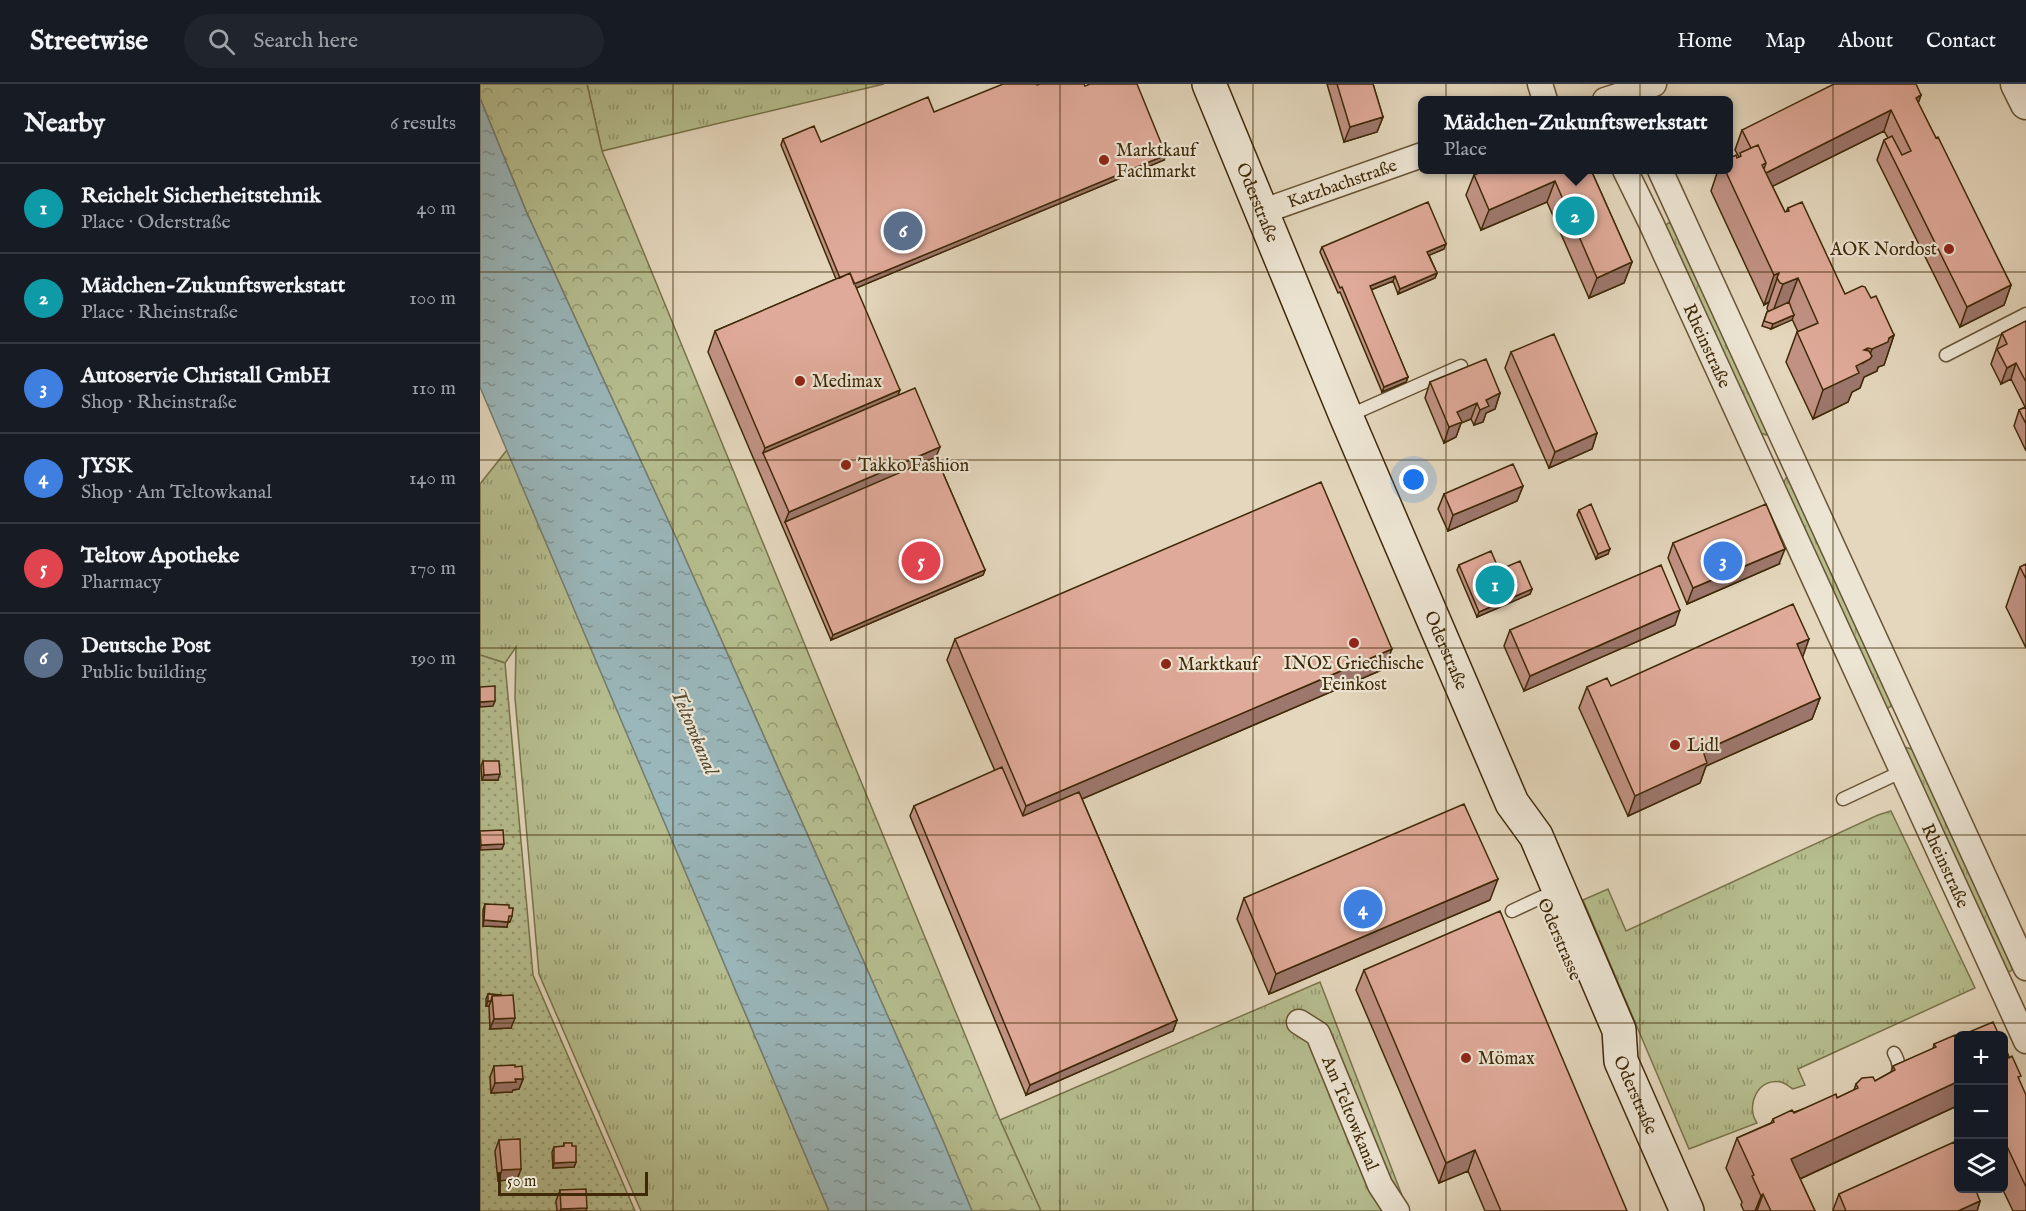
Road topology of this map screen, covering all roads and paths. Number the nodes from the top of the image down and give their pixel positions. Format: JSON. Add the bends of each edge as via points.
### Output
{"nodes":[{"id":1,"x":1209,"y":84,"type":"edge"},
{"id":2,"x":1654,"y":84,"type":"edge"},
{"id":3,"x":1623,"y":96,"type":"edge"},
{"id":4,"x":1418,"y":156,"type":"edge"},
{"id":5,"x":1627,"y":174,"type":"edge"},
{"id":6,"x":1662,"y":174,"type":"edge"},
{"id":7,"x":1679,"y":210,"type":"junction"},
{"id":8,"x":1261,"y":212,"type":"junction"},
{"id":9,"x":1652,"y":223,"type":"junction"},
{"id":10,"x":2026,"y":314,"type":"edge"},
{"id":11,"x":1946,"y":355,"type":"dead end"},
{"id":12,"x":1461,"y":366,"type":"dead end"},
{"id":13,"x":1346,"y":416,"type":"junction"},
{"id":14,"x":1791,"y":453,"type":"junction"},
{"id":15,"x":1763,"y":466,"type":"junction"},
{"id":16,"x":1911,"y":718,"type":"junction"},
{"id":17,"x":1884,"y":730,"type":"junction"},
{"id":18,"x":1903,"y":771,"type":"junction"},
{"id":19,"x":1843,"y":799,"type":"dead end"},
{"id":20,"x":1558,"y":890,"type":"junction"},
{"id":21,"x":1512,"y":910,"type":"dead end"},
{"id":22,"x":2026,"y":968,"type":"edge"},
{"id":23,"x":2017,"y":999,"type":"edge"},
{"id":24,"x":1299,"y":1022,"type":"dead end"},
{"id":25,"x":2026,"y":1041,"type":"edge"},
{"id":26,"x":1894,"y":1053,"type":"dead end"},
{"id":27,"x":1886,"y":1089,"type":"edge"},
{"id":28,"x":1397,"y":1211,"type":"edge"},
{"id":29,"x":1687,"y":1211,"type":"edge"}],
"edges":[{"from":1,"to":8,"type":"main road","name":"Oderstraße"},
{"from":2,"to":3,"type":"street"},
{"from":4,"to":8,"type":"street","name":"Katzbachstraße"},
{"from":5,"to":9,"type":"street","name":"Rheinstraße"},
{"from":6,"to":7,"type":"street","name":"Rheinstraße"},
{"from":7,"to":9,"type":"street"},
{"from":7,"to":14,"type":"street","name":"Rheinstraße"},
{"from":8,"to":13,"type":"main road","name":"Oderstraße"},
{"from":9,"to":15,"type":"street","name":"Rheinstraße"},
{"from":10,"to":11,"type":"lane"},
{"from":12,"to":13,"type":"lane"},
{"from":13,"to":20,"type":"main road","name":"Oderstraße","via":[[1516,810],[1536,836]]},
{"from":14,"to":15,"type":"street"},
{"from":14,"to":16,"type":"street","name":"Rheinstraße"},
{"from":15,"to":17,"type":"street","name":"Rheinstraße"},
{"from":16,"to":17,"type":"street"},
{"from":16,"to":22,"type":"street","name":"Rheinstraße"},
{"from":17,"to":18,"type":"street","name":"Rheinstraße"},
{"from":18,"to":19,"type":"lane"},
{"from":18,"to":23,"type":"street","name":"Rheinstraße"},
{"from":20,"to":21,"type":"lane"},
{"from":20,"to":29,"type":"main road","name":"Oderstraße","via":[[1619,1030],[1621,1061]]},
{"from":23,"to":25,"type":"street","name":"Rheinstraße"},
{"from":24,"to":28,"type":"street","name":"Am Teltowkanal","via":[[1318,1034],[1380,1185]]},
{"from":26,"to":27,"type":"lane","via":[[1899,1061],[1898,1076]]}]}
